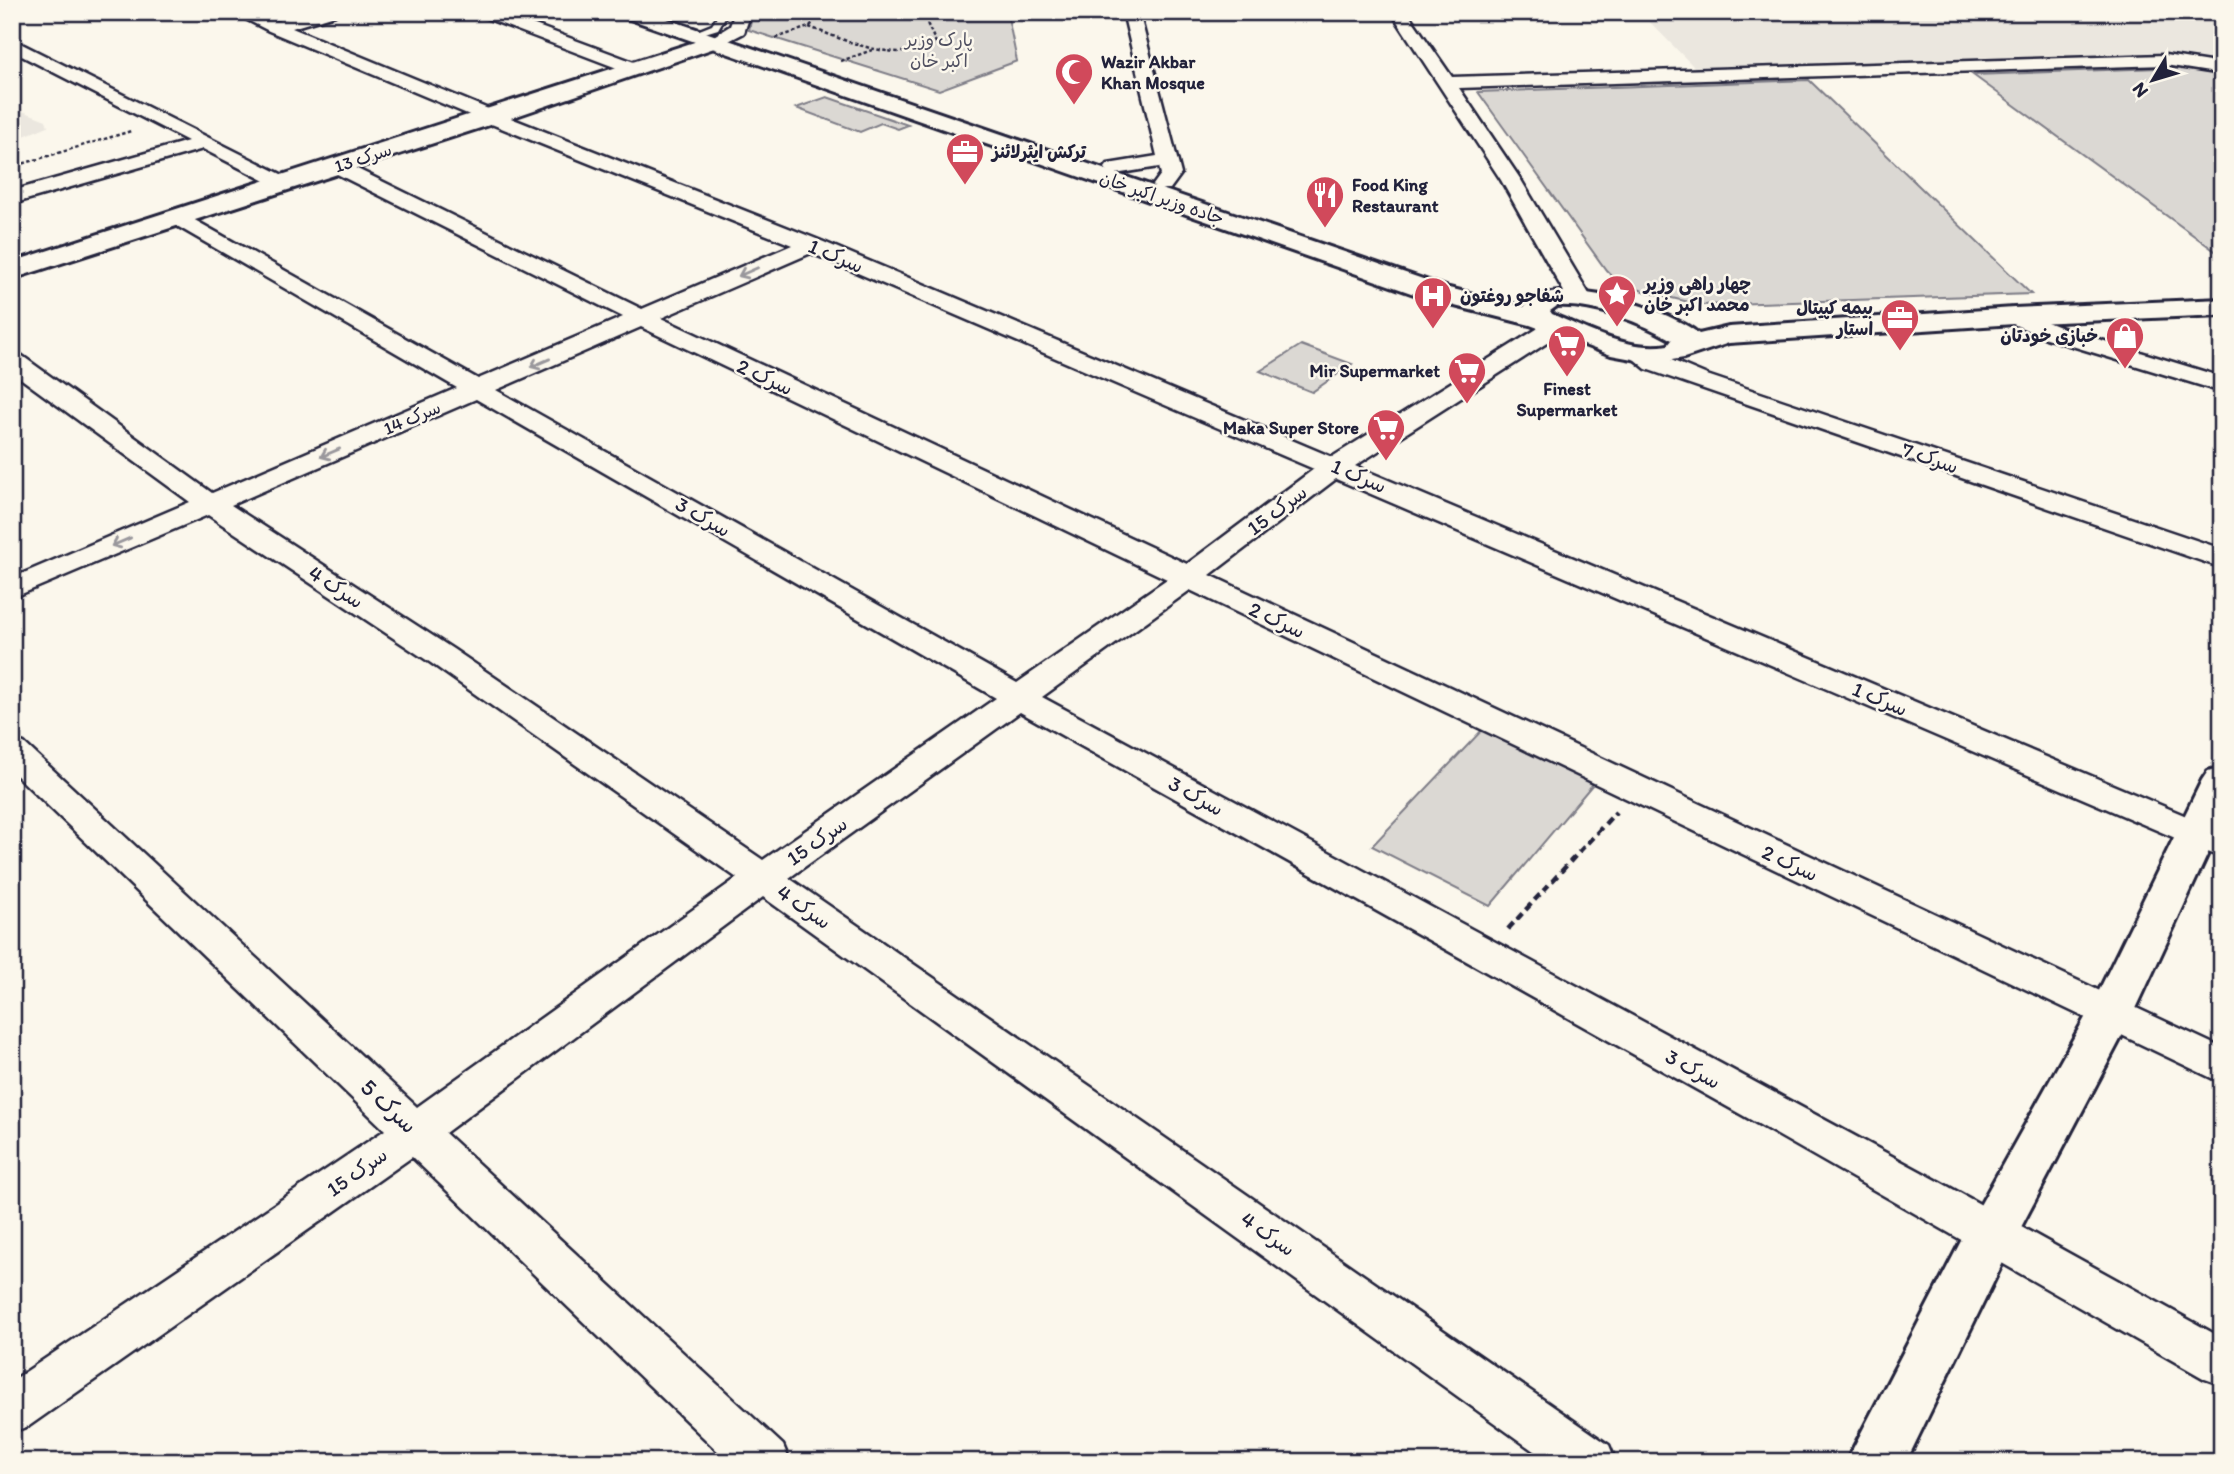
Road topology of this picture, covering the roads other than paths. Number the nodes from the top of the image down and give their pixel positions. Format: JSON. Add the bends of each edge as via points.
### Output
{"nodes":[{"id":1,"x":240,"y":12,"type":"edge"},
{"id":2,"x":329,"y":12,"type":"edge"},
{"id":3,"x":484,"y":12,"type":"edge"},
{"id":4,"x":628,"y":12,"type":"edge"},
{"id":5,"x":659,"y":12,"type":"edge"},
{"id":6,"x":743,"y":12,"type":"edge"},
{"id":7,"x":1131,"y":12,"type":"edge"},
{"id":8,"x":1399,"y":12,"type":"edge"},
{"id":9,"x":275,"y":27,"type":"junction"},
{"id":10,"x":714,"y":31,"type":"edge"},
{"id":11,"x":12,"y":44,"type":"edge"},
{"id":12,"x":636,"y":69,"type":"junction"},
{"id":13,"x":2222,"y":69,"type":"edge"},
{"id":14,"x":1446,"y":83,"type":"junction"},
{"id":15,"x":491,"y":117,"type":"junction"},
{"id":16,"x":203,"y":143,"type":"junction"},
{"id":17,"x":1167,"y":159,"type":"junction"},
{"id":18,"x":336,"y":166,"type":"junction"},
{"id":19,"x":1115,"y":168,"type":"junction"},
{"id":20,"x":284,"y":183,"type":"junction"},
{"id":21,"x":1163,"y":185,"type":"junction"},
{"id":22,"x":12,"y":198,"type":"edge"},
{"id":23,"x":177,"y":218,"type":"junction"},
{"id":24,"x":811,"y":245,"type":"junction"},
{"id":25,"x":12,"y":271,"type":"edge"},
{"id":26,"x":2222,"y":294,"type":"edge"},
{"id":27,"x":1580,"y":299,"type":"junction"},
{"id":28,"x":2222,"y":307,"type":"edge"},
{"id":29,"x":2008,"y":311,"type":"junction"},
{"id":30,"x":1549,"y":315,"type":"junction"},
{"id":31,"x":644,"y":319,"type":"junction"},
{"id":32,"x":1665,"y":346,"type":"junction"},
{"id":33,"x":12,"y":360,"type":"edge"},
{"id":34,"x":2222,"y":385,"type":"edge"},
{"id":35,"x":480,"y":389,"type":"junction"},
{"id":36,"x":1336,"y":466,"type":"junction"},
{"id":37,"x":210,"y":504,"type":"junction"},
{"id":38,"x":2222,"y":543,"type":"edge"},
{"id":39,"x":2222,"y":559,"type":"edge"},
{"id":40,"x":1188,"y":578,"type":"junction"},
{"id":41,"x":12,"y":589,"type":"edge"},
{"id":42,"x":1019,"y":698,"type":"junction"},
{"id":43,"x":12,"y":751,"type":"edge"},
{"id":44,"x":2222,"y":780,"type":"edge"},
{"id":45,"x":2208,"y":840,"type":"edge"},
{"id":46,"x":764,"y":878,"type":"junction"},
{"id":47,"x":2112,"y":1013,"type":"junction"},
{"id":48,"x":2222,"y":1067,"type":"edge"},
{"id":49,"x":416,"y":1131,"type":"junction"},
{"id":50,"x":1993,"y":1232,"type":"junction"},
{"id":51,"x":2222,"y":1363,"type":"edge"},
{"id":52,"x":12,"y":1409,"type":"edge"},
{"id":53,"x":765,"y":1462,"type":"edge"},
{"id":54,"x":1591,"y":1462,"type":"edge"},
{"id":55,"x":1875,"y":1462,"type":"edge"}],
"edges":[{"from":1,"to":9,"type":"street","name":"سرک 1"},
{"from":2,"to":9,"type":"street"},
{"from":3,"to":12,"type":"street"},
{"from":4,"to":10,"type":"main road","name":"جاده وزیر اکبر خان"},
{"from":5,"to":10,"type":"main road"},
{"from":6,"to":10,"type":"street","via":[[739,28]]},
{"from":7,"to":17,"type":"street"},
{"from":8,"to":14,"type":"street"},
{"from":9,"to":15,"type":"street","name":"سرک 1"},
{"from":10,"to":12,"type":"main road","name":"سرک 13"},
{"from":10,"to":19,"type":"main road"},
{"from":10,"to":30,"type":"main road","name":"جاده وزیر اکبر خان","via":[[1440,294]]},
{"from":11,"to":16,"type":"street"},
{"from":12,"to":15,"type":"main road","name":"سرک 13"},
{"from":13,"to":14,"type":"street","via":[[2165,60]]},
{"from":14,"to":27,"type":"street","via":[[1511,180]]},
{"from":15,"to":18,"type":"main road","name":"سرک 13"},
{"from":15,"to":24,"type":"street","name":"سرک 1"},
{"from":16,"to":20,"type":"street"},
{"from":16,"to":22,"type":"street"},
{"from":17,"to":19,"type":"street"},
{"from":17,"to":21,"type":"street","via":[[1171,174]]},
{"from":18,"to":20,"type":"main road","name":"سرک 13"},
{"from":18,"to":31,"type":"street","name":"سرک 2"},
{"from":19,"to":21,"type":"main road"},
{"from":20,"to":23,"type":"main road","name":"سرک 13"},
{"from":21,"to":30,"type":"main road"},
{"from":23,"to":25,"type":"main road","name":"سرک 13"},
{"from":23,"to":35,"type":"street","name":"سرک 3"},
{"from":24,"to":31,"type":"street","name":"سرک 14","one_way":true},
{"from":24,"to":36,"type":"street","name":"سرک 1"},
{"from":26,"to":29,"type":"main road"},
{"from":27,"to":30,"type":"main road"},
{"from":27,"to":32,"type":"main road"},
{"from":28,"to":29,"type":"main road"},
{"from":29,"to":32,"type":"main road","via":[[1730,335]]},
{"from":29,"to":34,"type":"street","via":[[2054,333]]},
{"from":30,"to":32,"type":"main road"},
{"from":30,"to":36,"type":"street","name":"سرک 15"},
{"from":31,"to":35,"type":"street","name":"سرک 14","one_way":true},
{"from":31,"to":40,"type":"street","name":"سرک 2"},
{"from":32,"to":38,"type":"street","name":"سرک 7","via":[[1714,373]]},
{"from":32,"to":39,"type":"street","name":"سرک 7","via":[[1655,363]]},
{"from":33,"to":37,"type":"street","name":"سرک 4"},
{"from":35,"to":37,"type":"street","name":"سرک 14","one_way":true},
{"from":35,"to":42,"type":"street","name":"سرک 3"},
{"from":36,"to":40,"type":"street","name":"سرک 15"},
{"from":36,"to":45,"type":"street","name":"سرک 1"},
{"from":37,"to":41,"type":"street","name":"سرک 14","one_way":true},
{"from":37,"to":46,"type":"street","name":"سرک 4","via":[[442,656]]},
{"from":40,"to":42,"type":"street","name":"سرک 15"},
{"from":40,"to":47,"type":"street","name":"سرک 2"},
{"from":42,"to":46,"type":"street","name":"سرک 15"},
{"from":42,"to":50,"type":"street","name":"سرک 3"},
{"from":43,"to":49,"type":"street","name":"سرک 5"},
{"from":44,"to":45,"type":"main road"},
{"from":45,"to":47,"type":"main road"},
{"from":46,"to":49,"type":"street","name":"سرک 15"},
{"from":46,"to":54,"type":"street","name":"سرک 4"},
{"from":47,"to":48,"type":"street","name":"سرک 2"},
{"from":47,"to":50,"type":"main road"},
{"from":49,"to":52,"type":"street","name":"سرک 15"},
{"from":49,"to":53,"type":"street","name":"سرک 5"},
{"from":50,"to":51,"type":"street","name":"سرک 3"},
{"from":50,"to":55,"type":"main road"}]}
